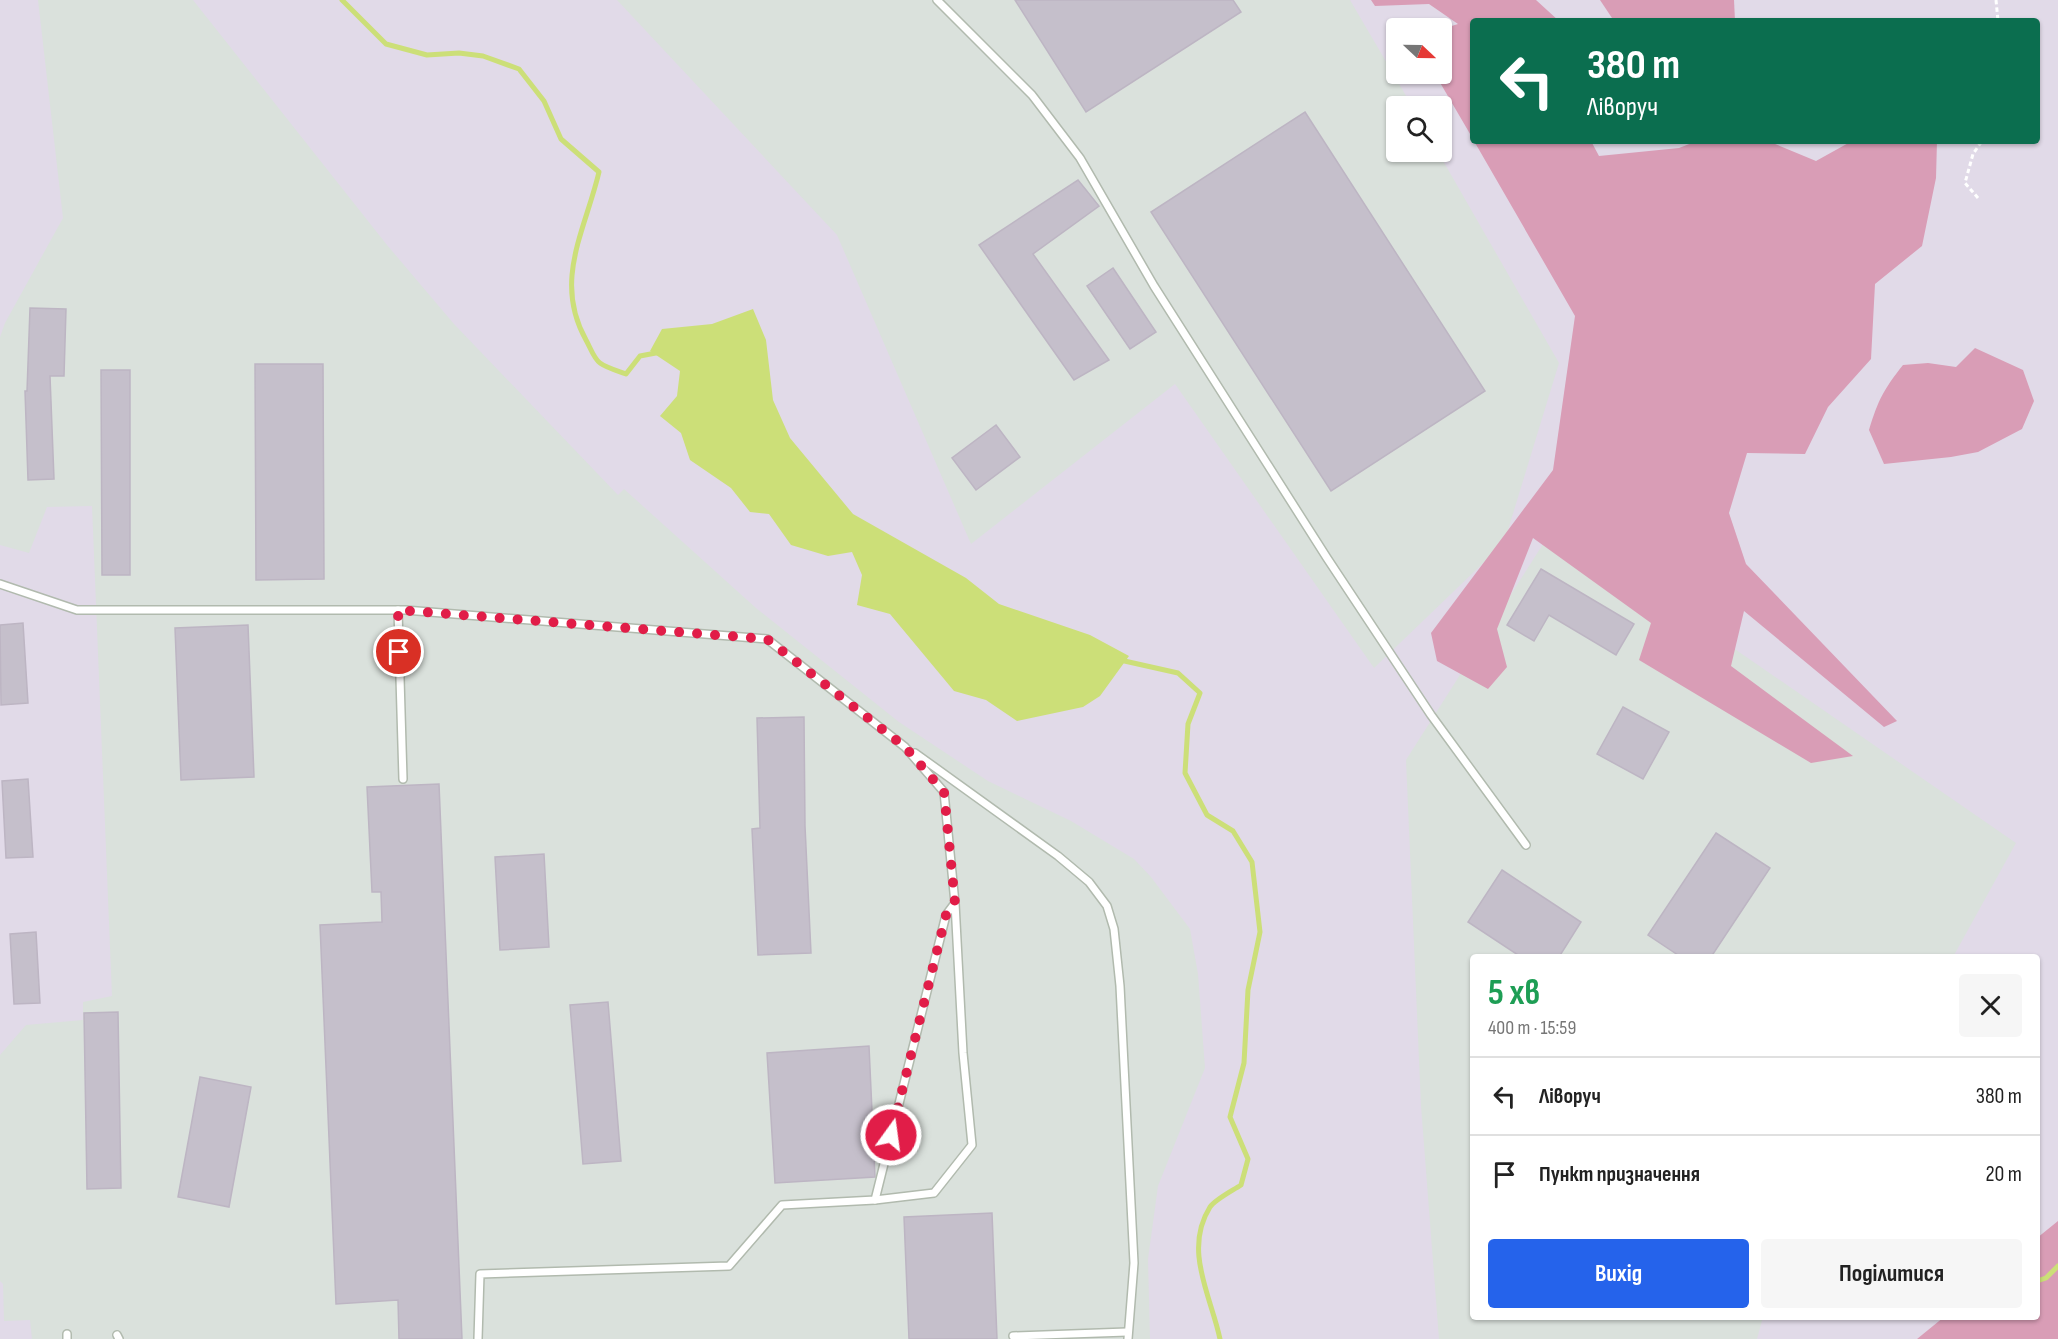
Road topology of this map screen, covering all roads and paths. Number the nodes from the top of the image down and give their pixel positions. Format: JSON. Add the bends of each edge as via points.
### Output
{"nodes":[{"id":1,"x":937,"y":0,"type":"edge"},
{"id":2,"x":1996,"y":0,"type":"edge"},
{"id":3,"x":1998,"y":18,"type":"edge"},
{"id":4,"x":1980,"y":144,"type":"edge"},
{"id":5,"x":1978,"y":198,"type":"dead end"},
{"id":6,"x":0,"y":584,"type":"edge"},
{"id":7,"x":398,"y":610,"type":"junction"},
{"id":8,"x":905,"y":747,"type":"junction"},
{"id":9,"x":403,"y":779,"type":"dead end"},
{"id":10,"x":1526,"y":845,"type":"dead end"},
{"id":11,"x":955,"y":903,"type":"junction"},
{"id":12,"x":875,"y":1200,"type":"junction"},
{"id":13,"x":1014,"y":1336,"type":"dead end"},
{"id":14,"x":1128,"y":1336,"type":"edge"},
{"id":15,"x":1041,"y":1337,"type":"edge"},
{"id":16,"x":478,"y":1339,"type":"edge"}],
"edges":[{"from":1,"to":10,"type":"lane","via":[[1032,95],[1080,158],[1154,286],[1327,558],[1431,716]]},
{"from":2,"to":3,"type":"path"},
{"from":4,"to":5,"type":"path","via":[[1965,183]]},
{"from":6,"to":7,"type":"lane","via":[[77,610]]},
{"from":7,"to":8,"type":"lane","via":[[767,639]]},
{"from":7,"to":9,"type":"lane"},
{"from":8,"to":11,"type":"lane","via":[[944,792]]},
{"from":8,"to":14,"type":"lane","via":[[1058,856],[1089,882],[1107,906],[1114,929],[1120,986],[1134,1263]]},
{"from":11,"to":12,"type":"lane","via":[[946,915]]},
{"from":11,"to":12,"type":"lane","via":[[972,1145],[934,1193]]},
{"from":12,"to":16,"type":"lane","via":[[782,1205],[729,1266],[480,1274]]},
{"from":13,"to":15,"type":"lane"},
{"from":14,"to":15,"type":"lane"}]}
